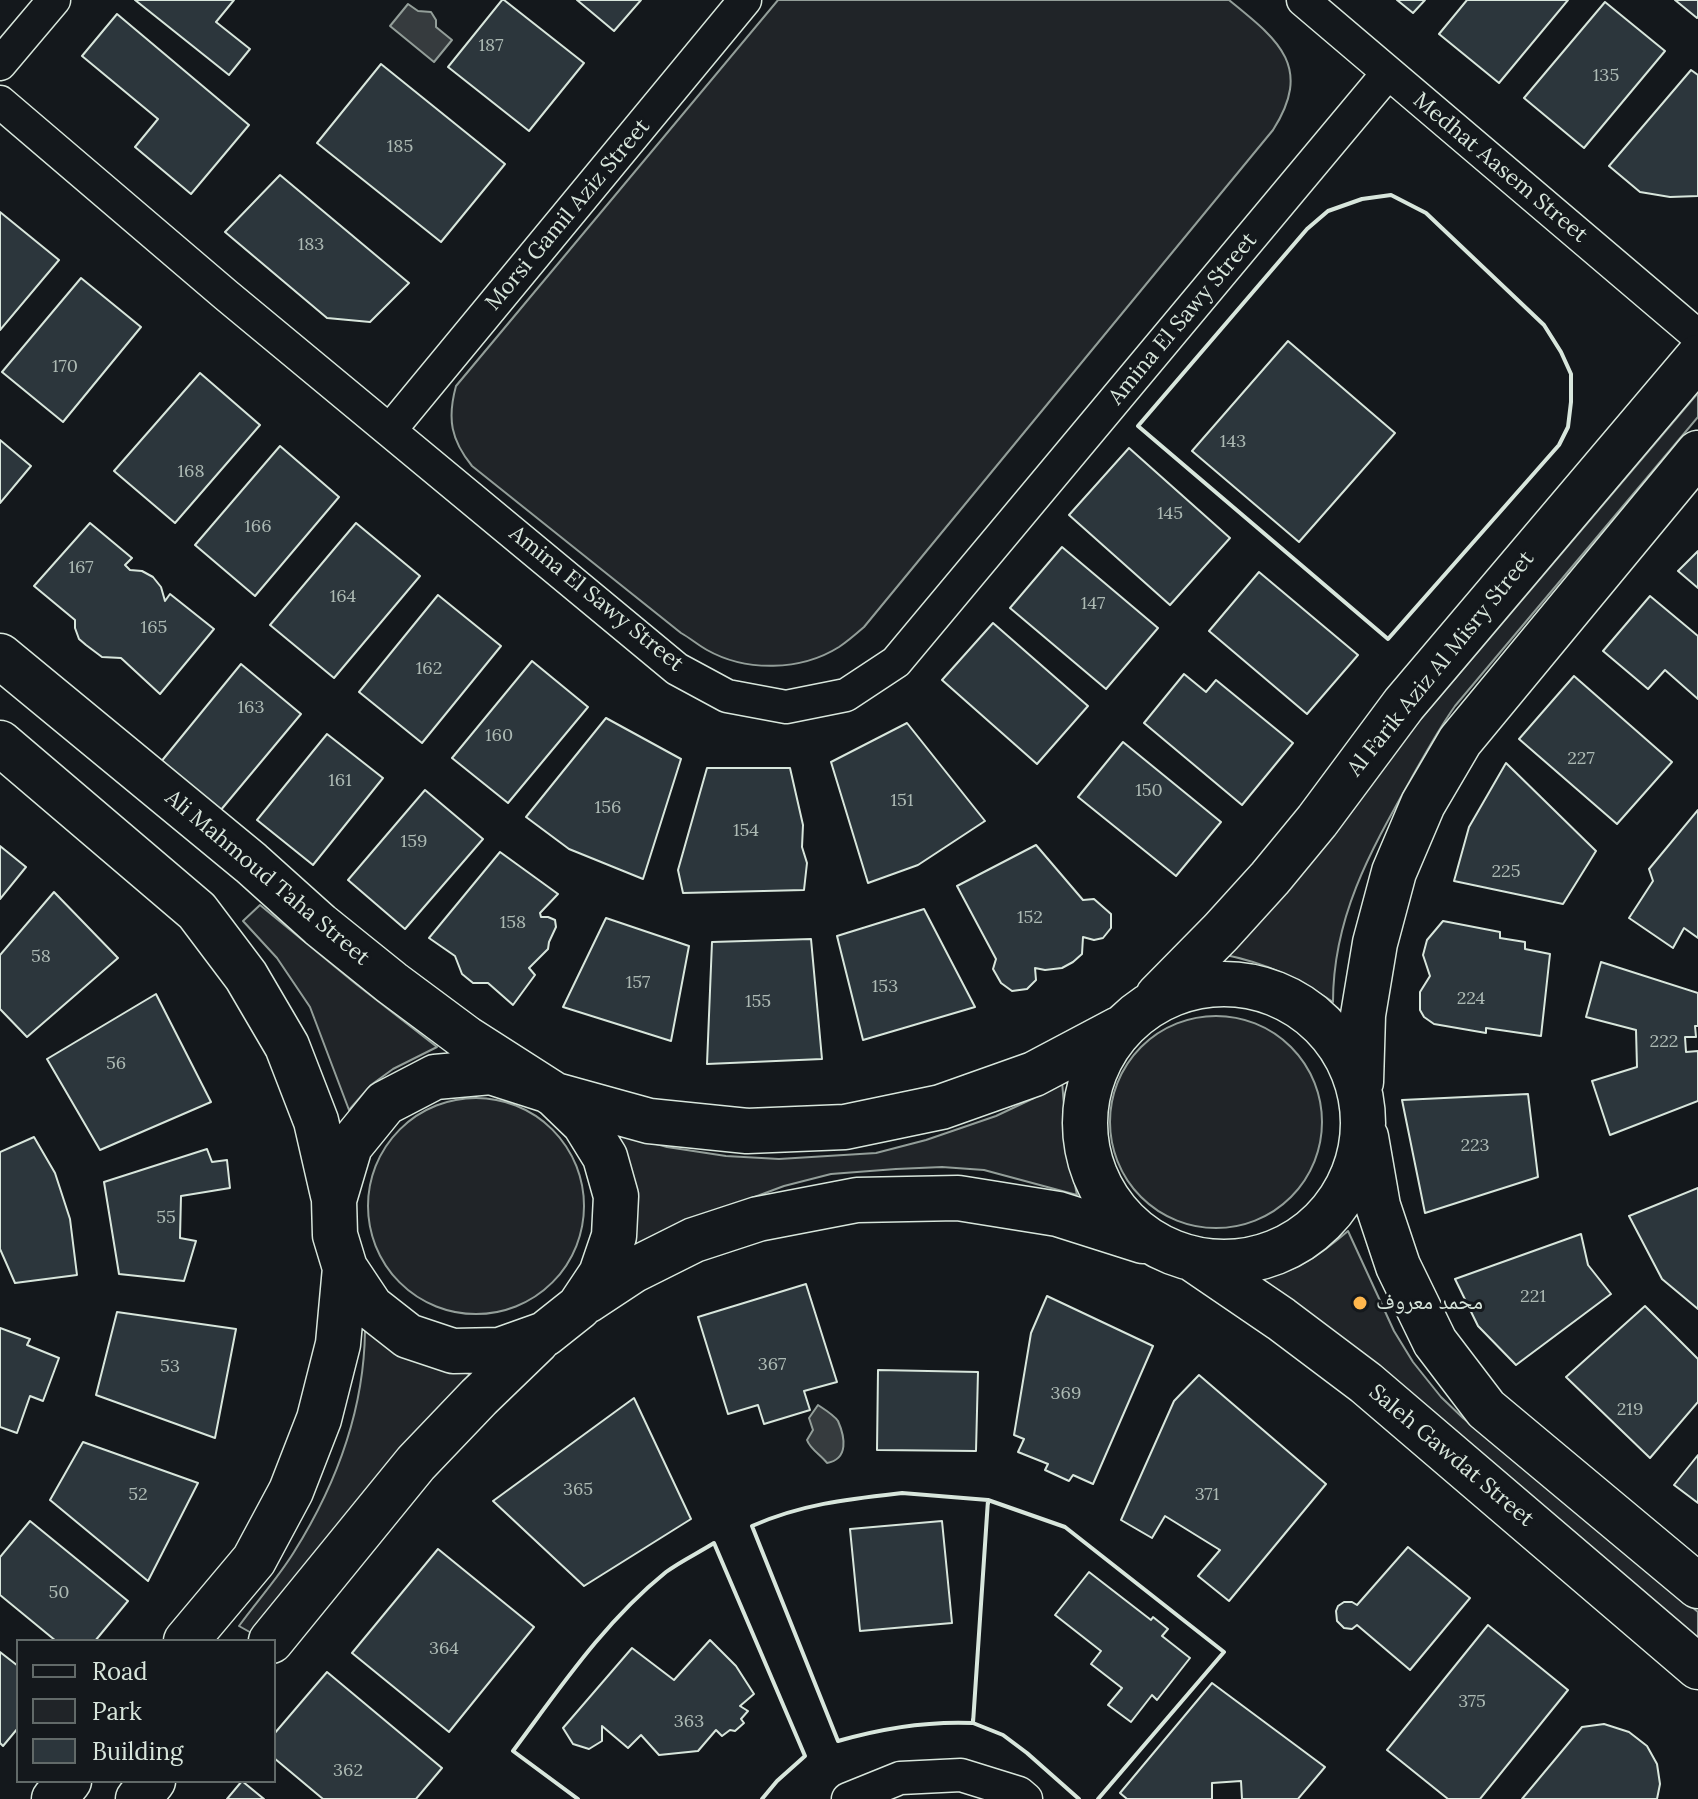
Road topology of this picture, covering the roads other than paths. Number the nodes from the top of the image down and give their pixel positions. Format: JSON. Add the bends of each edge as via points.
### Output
{"nodes":[{"id":1,"x":54,"y":0,"type":"edge"},
{"id":2,"x":745,"y":0,"type":"edge"},
{"id":3,"x":1303,"y":0,"type":"edge"},
{"id":4,"x":0,"y":64,"type":"edge"},
{"id":5,"x":1388,"y":73,"type":"junction"},
{"id":6,"x":0,"y":102,"type":"edge"},
{"id":7,"x":1698,"y":336,"type":"edge"},
{"id":8,"x":1698,"y":357,"type":"edge"},
{"id":9,"x":390,"y":430,"type":"junction"},
{"id":10,"x":1698,"y":453,"type":"edge"},
{"id":11,"x":0,"y":656,"type":"edge"},
{"id":12,"x":0,"y":743,"type":"edge"},
{"id":13,"x":1135,"y":1016,"type":"junction"},
{"id":14,"x":549,"y":1092,"type":"junction"},
{"id":15,"x":1363,"y":1109,"type":"junction"},
{"id":16,"x":334,"y":1200,"type":"junction"},
{"id":17,"x":1174,"y":1252,"type":"junction"},
{"id":18,"x":345,"y":1268,"type":"junction"},
{"id":19,"x":579,"y":1307,"type":"junction"},
{"id":20,"x":545,"y":1334,"type":"junction"},
{"id":21,"x":1698,"y":1586,"type":"edge"},
{"id":22,"x":188,"y":1639,"type":"edge"},
{"id":23,"x":273,"y":1639,"type":"edge"},
{"id":24,"x":1698,"y":1667,"type":"edge"},
{"id":25,"x":67,"y":1783,"type":"edge"},
{"id":26,"x":151,"y":1783,"type":"edge"},
{"id":27,"x":54,"y":1799,"type":"edge"},
{"id":28,"x":138,"y":1799,"type":"edge"},
{"id":29,"x":848,"y":1799,"type":"edge"},
{"id":30,"x":1026,"y":1799,"type":"edge"}],
"edges":[{"from":1,"to":4,"type":"street"},
{"from":2,"to":9,"type":"street","name":"Morsi Gamil Aziz Street"},
{"from":3,"to":5,"type":"street","name":"Medhat Aasem Street"},
{"from":5,"to":7,"type":"street","name":"Medhat Aasem Street"},
{"from":5,"to":9,"type":"street","name":"Amina El Sawy Street","via":[[906,651],[846,695],[786,707],[727,696],[677,669]]},
{"from":6,"to":9,"type":"street","name":"Amina El Sawy Street"},
{"from":8,"to":13,"type":"street","name":"Al Farik Aziz Al Misry Street","via":[[1404,704],[1270,878]]},
{"from":10,"to":15,"type":"street","via":[[1460,741],[1423,804],[1394,872],[1375,943],[1363,1015]]},
{"from":11,"to":14,"type":"street","name":"Ali Mahmoud Taha Street","via":[[392,983]]},
{"from":12,"to":16,"type":"street","via":[[197,911],[246,976],[297,1071],[316,1121]]},
{"from":13,"to":14,"type":"street","name":"Al Farik Aziz Al Misry Street","via":[[1021,1079],[941,1107],[845,1127],[747,1131],[649,1121]]},
{"from":13,"to":15,"type":"street","via":[[1199,985],[1251,986],[1300,1005],[1339,1041]]},
{"from":13,"to":17,"type":"street","via":[[1094,1070],[1083,1119],[1091,1169],[1116,1212]]},
{"from":14,"to":16,"type":"street","via":[[491,1072],[435,1077],[397,1096],[350,1146]]},
{"from":14,"to":19,"type":"street","via":[[584,1123],[605,1157],[616,1196],[614,1236],[601,1274]]},
{"from":15,"to":17,"type":"street","via":[[1354,1177],[1327,1218],[1298,1240],[1241,1262]]},
{"from":15,"to":21,"type":"street","via":[[1378,1206],[1398,1266],[1435,1342],[1486,1409]]},
{"from":16,"to":18,"type":"street","via":[[335,1235]]},
{"from":17,"to":19,"type":"street","via":[[1058,1214],[958,1198],[857,1200],[758,1219],[694,1240],[634,1270]]},
{"from":17,"to":24,"type":"street","name":"Saleh Gawdat Street","via":[[1281,1319],[1366,1383]]},
{"from":18,"to":20,"type":"street","via":[[371,1307],[408,1336],[453,1351],[500,1350]]},
{"from":18,"to":22,"type":"street","via":[[338,1344],[319,1419],[291,1491],[254,1560]]},
{"from":19,"to":20,"type":"street"},
{"from":20,"to":23,"type":"street","via":[[416,1463]]},
{"from":25,"to":27,"type":"street"},
{"from":26,"to":28,"type":"street"},
{"from":29,"to":30,"type":"street","via":[[900,1778],[961,1775]]}]}
